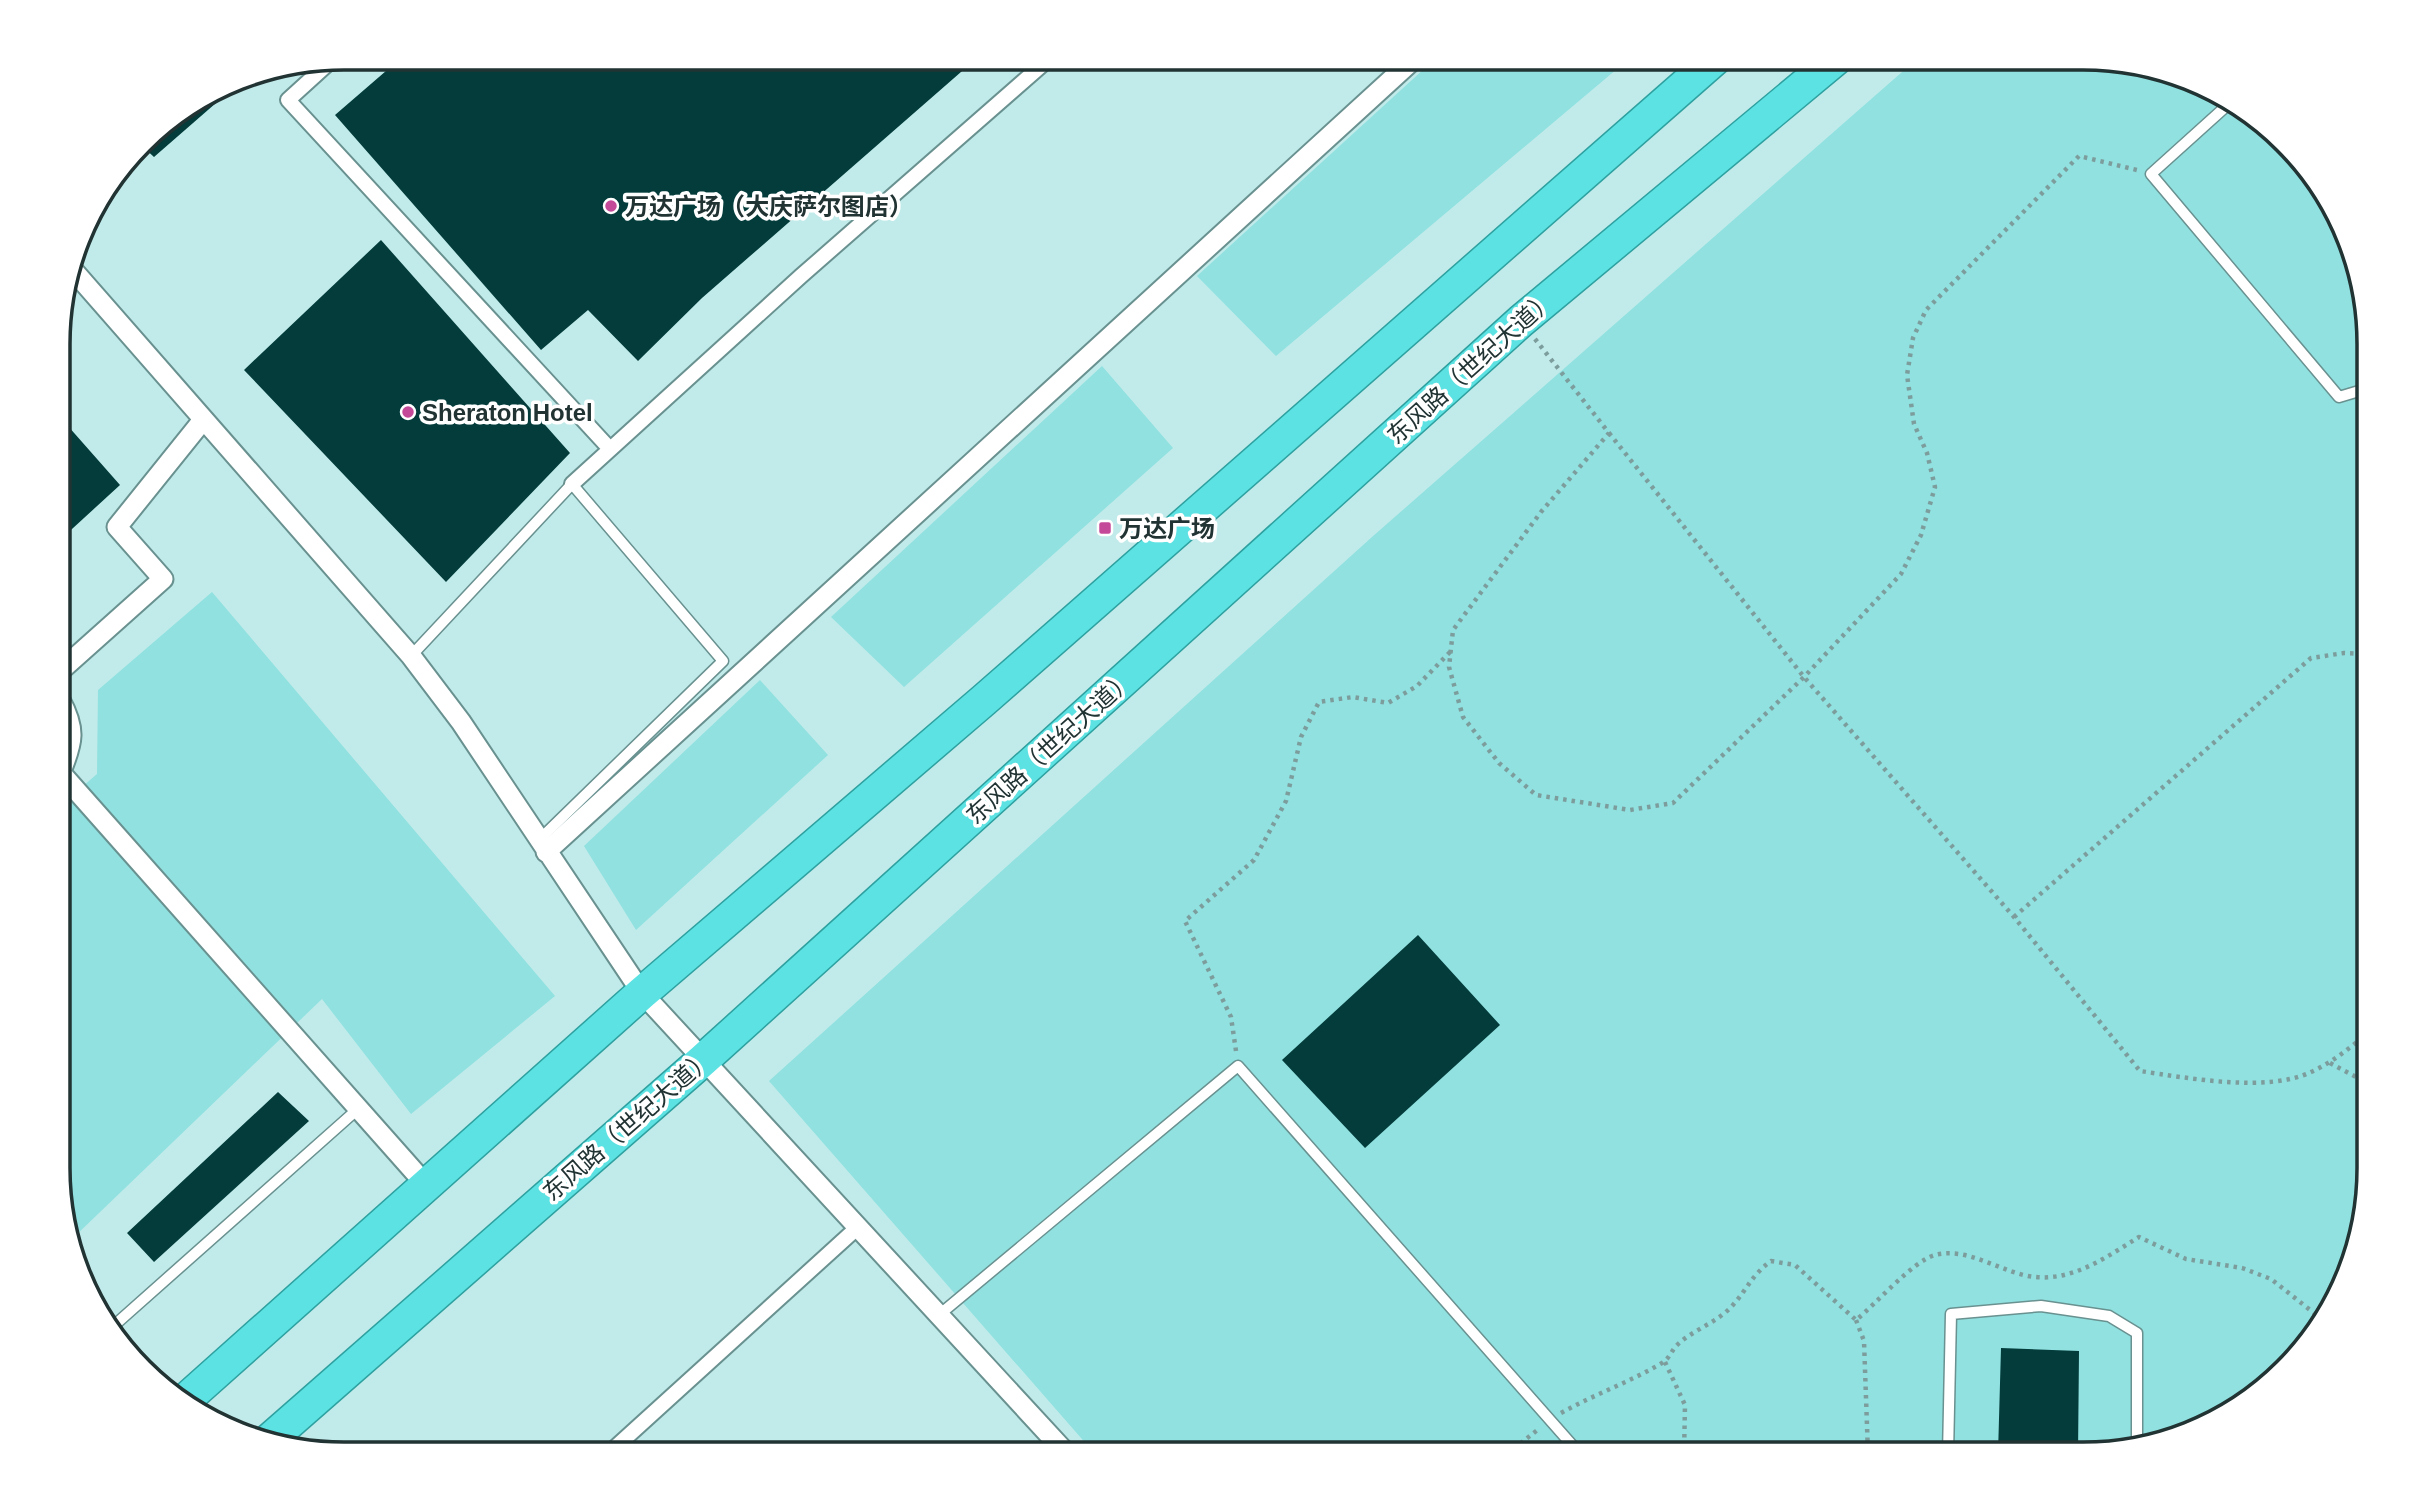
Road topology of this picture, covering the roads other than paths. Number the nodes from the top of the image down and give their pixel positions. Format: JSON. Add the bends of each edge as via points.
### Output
{"nodes":[{"id":1,"x":1036,"y":70,"type":"edge"},
{"id":2,"x":1402,"y":70,"type":"edge"},
{"id":3,"x":1702,"y":70,"type":"edge"},
{"id":4,"x":1824,"y":70,"type":"edge"},
{"id":5,"x":319,"y":71,"type":"edge"},
{"id":6,"x":2223,"y":109,"type":"edge"},
{"id":7,"x":78,"y":276,"type":"edge"},
{"id":8,"x":2357,"y":392,"type":"edge"},
{"id":9,"x":203,"y":420,"type":"junction"},
{"id":10,"x":610,"y":449,"type":"junction"},
{"id":11,"x":572,"y":484,"type":"junction"},
{"id":12,"x":411,"y":656,"type":"junction"},
{"id":13,"x":70,"y":662,"type":"edge"},
{"id":14,"x":70,"y":726,"type":"edge"},
{"id":15,"x":70,"y":748,"type":"edge"},
{"id":16,"x":70,"y":782,"type":"edge"},
{"id":17,"x":542,"y":846,"type":"junction"},
{"id":18,"x":642,"y":993,"type":"junction"},
{"id":19,"x":703,"y":1060,"type":"junction"},
{"id":20,"x":359,"y":1108,"type":"junction"},
{"id":21,"x":427,"y":1185,"type":"junction"},
{"id":22,"x":858,"y":1227,"type":"junction"},
{"id":23,"x":939,"y":1315,"type":"junction"},
{"id":24,"x":118,"y":1322,"type":"edge"},
{"id":25,"x":191,"y":1395,"type":"edge"},
{"id":26,"x":276,"y":1434,"type":"edge"},
{"id":27,"x":2137,"y":1437,"type":"edge"},
{"id":28,"x":621,"y":1442,"type":"edge"},
{"id":29,"x":1057,"y":1442,"type":"edge"},
{"id":30,"x":1570,"y":1442,"type":"edge"},
{"id":31,"x":1948,"y":1442,"type":"edge"}],
"edges":[{"from":1,"to":10,"type":"street"},
{"from":2,"to":17,"type":"street"},
{"from":3,"to":18,"type":"highway","via":[[984,700]]},
{"from":4,"to":19,"type":"highway","name":"东风路（世纪大道）","via":[[1521,321]]},
{"from":5,"to":10,"type":"street","via":[[288,100]]},
{"from":6,"to":8,"type":"lane","via":[[2151,174],[2339,397]]},
{"from":7,"to":9,"type":"street"},
{"from":9,"to":12,"type":"street"},
{"from":9,"to":13,"type":"street","via":[[117,527],[163,579]]},
{"from":10,"to":11,"type":"street"},
{"from":11,"to":12,"type":"lane"},
{"from":11,"to":17,"type":"lane","via":[[723,661]]},
{"from":12,"to":17,"type":"street","via":[[461,722]]},
{"from":14,"to":15,"type":"street"},
{"from":16,"to":20,"type":"street"},
{"from":17,"to":18,"type":"street"},
{"from":18,"to":19,"type":"street"},
{"from":18,"to":21,"type":"highway"},
{"from":19,"to":22,"type":"street"},
{"from":19,"to":26,"type":"highway","name":"东风路（世纪大道）"},
{"from":20,"to":21,"type":"street"},
{"from":20,"to":24,"type":"lane"},
{"from":21,"to":25,"type":"highway"},
{"from":22,"to":23,"type":"street"},
{"from":22,"to":28,"type":"street"},
{"from":23,"to":29,"type":"street"},
{"from":23,"to":30,"type":"lane","via":[[1238,1066]]},
{"from":27,"to":31,"type":"lane","via":[[2137,1333],[2109,1316],[2041,1306],[1951,1314]]}]}
